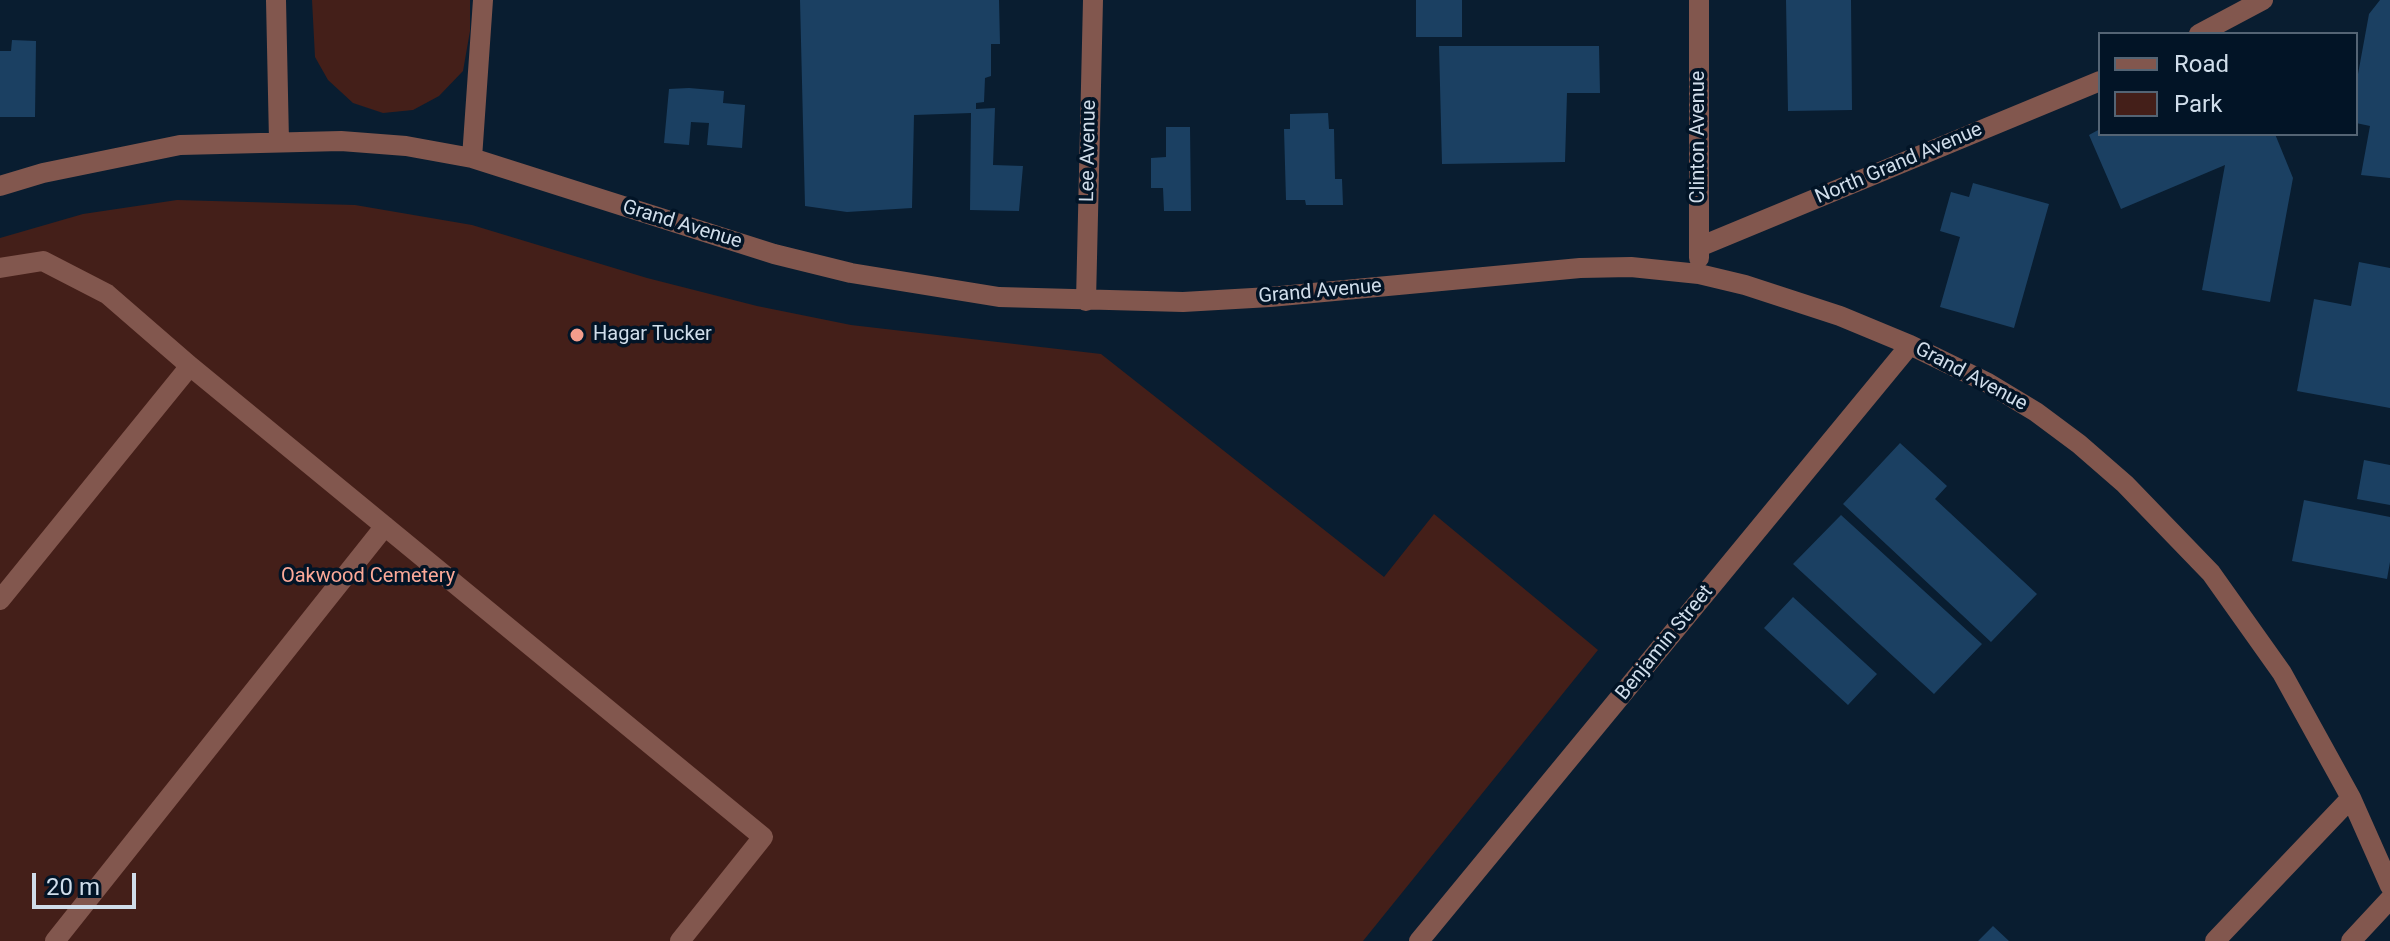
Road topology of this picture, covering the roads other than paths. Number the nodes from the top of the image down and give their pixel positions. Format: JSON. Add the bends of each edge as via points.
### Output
{"nodes":[{"id":1,"x":276,"y":0,"type":"edge"},
{"id":2,"x":483,"y":0,"type":"edge"},
{"id":3,"x":1093,"y":0,"type":"edge"},
{"id":4,"x":1699,"y":0,"type":"edge"},
{"id":5,"x":2263,"y":0,"type":"edge"},
{"id":6,"x":2203,"y":32,"type":"edge"},
{"id":7,"x":2098,"y":82,"type":"edge"},
{"id":8,"x":279,"y":141,"type":"junction"},
{"id":9,"x":472,"y":158,"type":"junction"},
{"id":10,"x":0,"y":186,"type":"edge"},
{"id":11,"x":1699,"y":247,"type":"junction"},
{"id":12,"x":0,"y":268,"type":"edge"},
{"id":13,"x":1699,"y":274,"type":"junction"},
{"id":14,"x":1086,"y":301,"type":"junction"},
{"id":15,"x":1910,"y":345,"type":"junction"},
{"id":16,"x":190,"y":366,"type":"junction"},
{"id":17,"x":385,"y":526,"type":"junction"},
{"id":18,"x":0,"y":600,"type":"edge"},
{"id":19,"x":2351,"y":798,"type":"junction"},
{"id":20,"x":2390,"y":886,"type":"edge"},
{"id":21,"x":2390,"y":899,"type":"edge"},
{"id":22,"x":55,"y":941,"type":"edge"},
{"id":23,"x":680,"y":941,"type":"edge"},
{"id":24,"x":1419,"y":941,"type":"edge"},
{"id":25,"x":2215,"y":941,"type":"edge"},
{"id":26,"x":2351,"y":941,"type":"edge"}],
"edges":[{"from":1,"to":8,"type":"street"},
{"from":2,"to":9,"type":"street"},
{"from":3,"to":14,"type":"street","name":"Lee Avenue"},
{"from":4,"to":11,"type":"street","name":"Clinton Avenue"},
{"from":5,"to":6,"type":"street"},
{"from":7,"to":11,"type":"street","name":"North Grand Avenue"},
{"from":8,"to":9,"type":"street","name":"Grand Avenue","via":[[406,146]]},
{"from":8,"to":10,"type":"street","name":"Grand Avenue","via":[[180,145]]},
{"from":9,"to":14,"type":"street","name":"Grand Avenue","via":[[708,235],[851,273],[999,297]]},
{"from":11,"to":13,"type":"street","name":"Clinton Avenue"},
{"from":12,"to":16,"type":"street","via":[[43,261],[107,294]]},
{"from":13,"to":14,"type":"street","name":"Grand Avenue","via":[[1580,268],[1270,297]]},
{"from":13,"to":15,"type":"street","name":"Grand Avenue","via":[[1840,316]]},
{"from":15,"to":19,"type":"street","name":"Grand Avenue","via":[[2036,412],[2166,525],[2211,573],[2261,640]]},
{"from":15,"to":24,"type":"street","name":"Benjamin Street"},
{"from":16,"to":17,"type":"street"},
{"from":16,"to":18,"type":"street"},
{"from":17,"to":22,"type":"street"},
{"from":17,"to":23,"type":"street","via":[[763,837]]},
{"from":19,"to":20,"type":"street","name":"Grand Avenue"},
{"from":19,"to":25,"type":"street"},
{"from":21,"to":26,"type":"street"}]}
